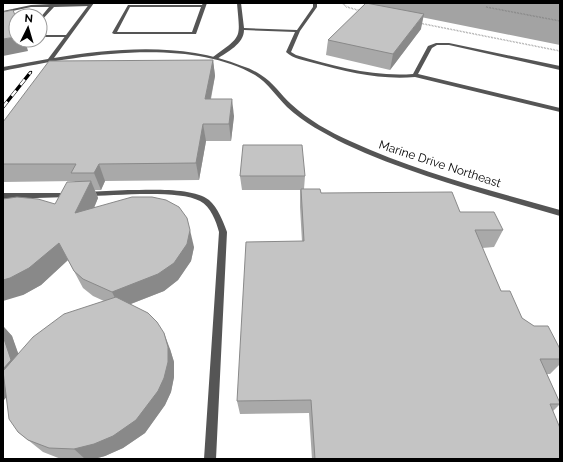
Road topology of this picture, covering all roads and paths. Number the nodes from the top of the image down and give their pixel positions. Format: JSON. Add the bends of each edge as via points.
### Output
{"nodes":[{"id":1,"x":239,"y":3,"type":"edge"},
{"id":2,"x":315,"y":3,"type":"edge"},
{"id":3,"x":342,"y":3,"type":"edge"},
{"id":4,"x":91,"y":4,"type":"edge"},
{"id":5,"x":204,"y":4,"type":"edge"},
{"id":6,"x":53,"y":5,"type":"junction"},
{"id":7,"x":486,"y":7,"type":"dead end"},
{"id":8,"x":48,"y":11,"type":"edge"},
{"id":9,"x":361,"y":11,"type":"edge"},
{"id":10,"x":3,"y":12,"type":"edge"},
{"id":11,"x":560,"y":21,"type":"edge"},
{"id":12,"x":414,"y":22,"type":"edge"},
{"id":13,"x":243,"y":29,"type":"junction"},
{"id":14,"x":298,"y":30,"type":"junction"},
{"id":15,"x":48,"y":36,"type":"edge"},
{"id":16,"x":67,"y":36,"type":"junction"},
{"id":17,"x":560,"y":50,"type":"edge"},
{"id":18,"x":215,"y":58,"type":"junction"},
{"id":19,"x":50,"y":59,"type":"junction"},
{"id":20,"x":46,"y":66,"type":"edge"},
{"id":21,"x":560,"y":68,"type":"edge"},
{"id":22,"x":3,"y":69,"type":"edge"},
{"id":23,"x":415,"y":75,"type":"junction"},
{"id":24,"x":560,"y":110,"type":"edge"},
{"id":25,"x":3,"y":196,"type":"edge"},
{"id":26,"x":560,"y":213,"type":"edge"},
{"id":27,"x":210,"y":459,"type":"edge"}],
"edges":[{"from":1,"to":13,"type":"street"},
{"from":2,"to":14,"type":"street","via":[[315,7]]},
{"from":3,"to":9,"type":"path"},
{"from":4,"to":6,"type":"street"},
{"from":4,"to":16,"type":"street"},
{"from":5,"to":5,"type":"street","via":[[194,33],[114,33],[129,6]]},
{"from":6,"to":8,"type":"street"},
{"from":6,"to":10,"type":"street","via":[[31,6]]},
{"from":7,"to":11,"type":"path"},
{"from":12,"to":17,"type":"path"},
{"from":13,"to":14,"type":"street"},
{"from":13,"to":18,"type":"street","via":[[237,42]]},
{"from":14,"to":23,"type":"street","via":[[288,52],[294,56],[351,71],[400,77]]},
{"from":15,"to":16,"type":"street"},
{"from":16,"to":19,"type":"street"},
{"from":18,"to":19,"type":"street","name":"Marine Drive Northeast","via":[[138,52]]},
{"from":18,"to":26,"type":"street","name":"Marine Drive Northeast","via":[[256,73],[294,110],[329,133],[382,158]]},
{"from":19,"to":20,"type":"street"},
{"from":19,"to":22,"type":"street","name":"Marine Drive Northeast"},
{"from":21,"to":23,"type":"street","via":[[449,44],[436,44],[430,46]]},
{"from":23,"to":24,"type":"street"},
{"from":25,"to":27,"type":"street","via":[[180,193],[202,199],[219,218],[223,232]]}]}
